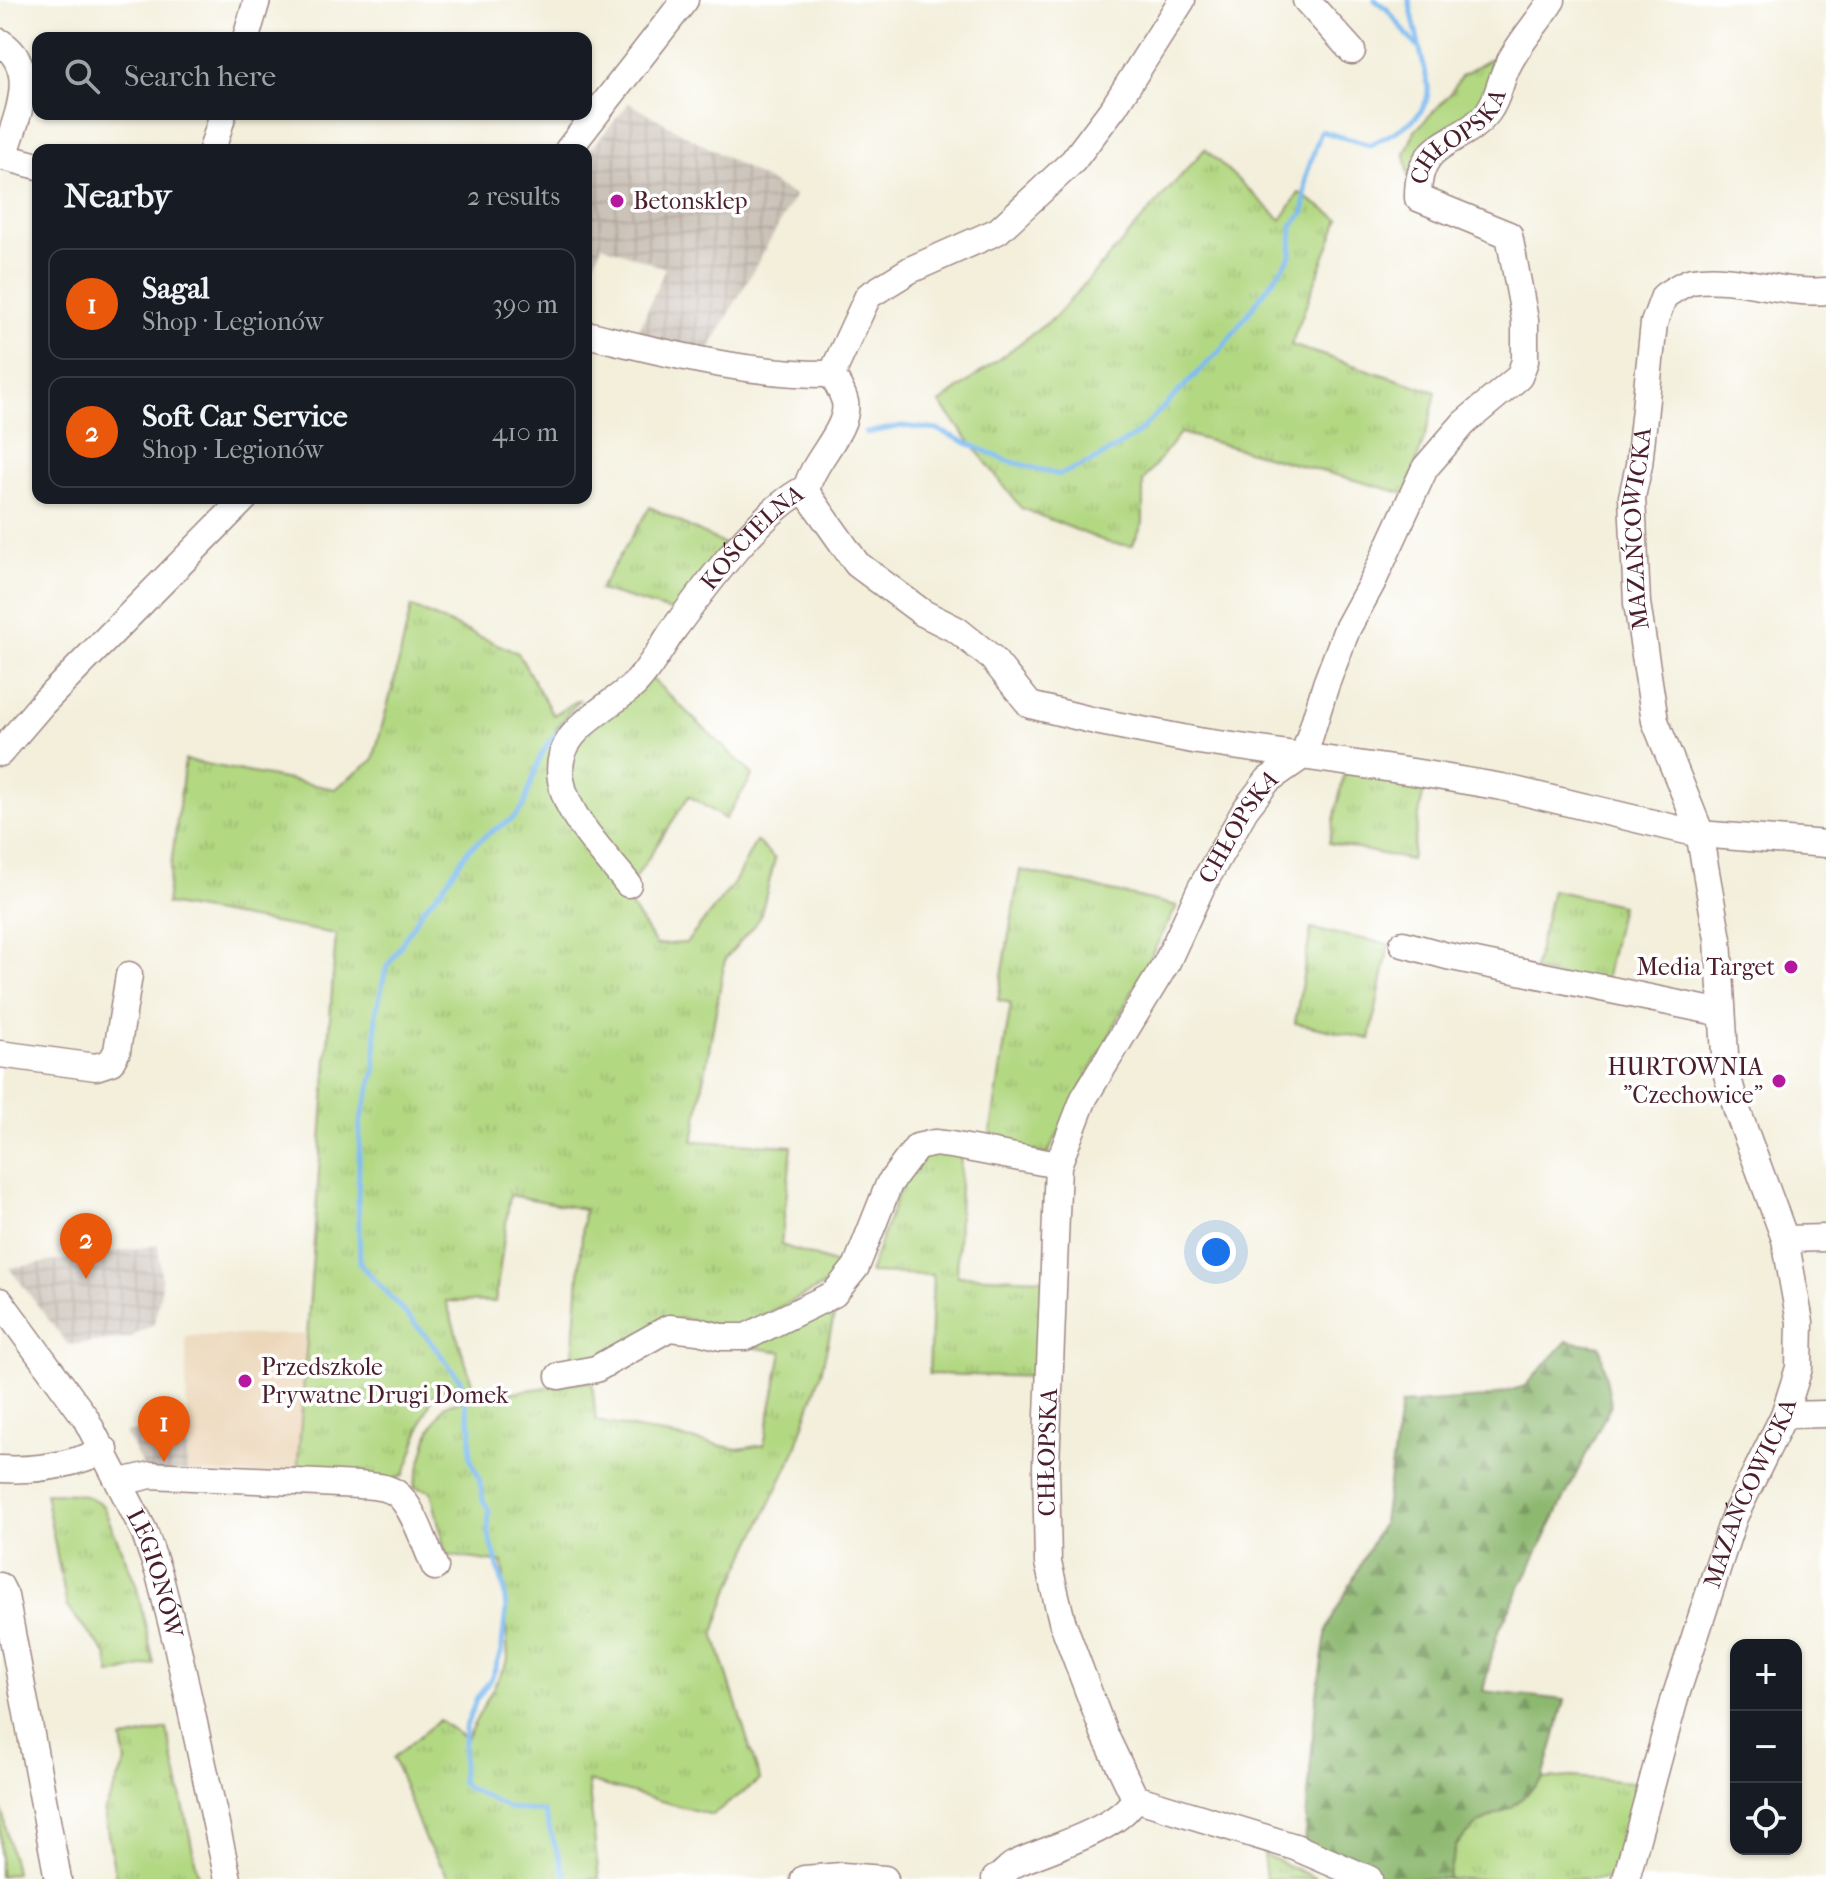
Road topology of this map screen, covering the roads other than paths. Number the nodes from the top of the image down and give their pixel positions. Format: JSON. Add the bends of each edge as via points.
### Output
{"nodes":[{"id":1,"x":257,"y":0,"type":"edge"},
{"id":2,"x":685,"y":0,"type":"edge"},
{"id":3,"x":1182,"y":0,"type":"edge"},
{"id":4,"x":1306,"y":0,"type":"edge"},
{"id":5,"x":1552,"y":0,"type":"edge"},
{"id":6,"x":248,"y":32,"type":"edge"},
{"id":7,"x":0,"y":42,"type":"edge"},
{"id":8,"x":1352,"y":51,"type":"dead end"},
{"id":9,"x":592,"y":119,"type":"edge"},
{"id":10,"x":221,"y":120,"type":"edge"},
{"id":11,"x":591,"y":120,"type":"edge"},
{"id":12,"x":214,"y":144,"type":"edge"},
{"id":13,"x":573,"y":144,"type":"edge"},
{"id":14,"x":2,"y":156,"type":"edge"},
{"id":15,"x":32,"y":164,"type":"edge"},
{"id":16,"x":1826,"y":291,"type":"edge"},
{"id":17,"x":592,"y":335,"type":"edge"},
{"id":18,"x":832,"y":374,"type":"junction"},
{"id":19,"x":807,"y":488,"type":"junction"},
{"id":20,"x":239,"y":504,"type":"edge"},
{"id":21,"x":0,"y":753,"type":"edge"},
{"id":22,"x":1304,"y":755,"type":"junction"},
{"id":23,"x":1699,"y":834,"type":"junction"},
{"id":24,"x":1826,"y":844,"type":"edge"},
{"id":25,"x":628,"y":884,"type":"dead end"},
{"id":26,"x":1403,"y":944,"type":"dead end"},
{"id":27,"x":129,"y":975,"type":"dead end"},
{"id":28,"x":1722,"y":1013,"type":"junction"},
{"id":29,"x":0,"y":1054,"type":"edge"},
{"id":30,"x":1058,"y":1165,"type":"junction"},
{"id":31,"x":1826,"y":1238,"type":"edge"},
{"id":32,"x":1785,"y":1239,"type":"junction"},
{"id":33,"x":0,"y":1301,"type":"edge"},
{"id":34,"x":559,"y":1376,"type":"dead end"},
{"id":35,"x":1826,"y":1414,"type":"edge"},
{"id":36,"x":1784,"y":1415,"type":"junction"},
{"id":37,"x":105,"y":1450,"type":"junction"},
{"id":38,"x":0,"y":1469,"type":"edge"},
{"id":39,"x":121,"y":1482,"type":"junction"},
{"id":40,"x":435,"y":1567,"type":"dead end"},
{"id":41,"x":0,"y":1586,"type":"edge"},
{"id":42,"x":1135,"y":1798,"type":"junction"},
{"id":43,"x":58,"y":1879,"type":"edge"},
{"id":44,"x":228,"y":1879,"type":"edge"},
{"id":45,"x":804,"y":1879,"type":"edge"},
{"id":46,"x":885,"y":1879,"type":"edge"},
{"id":47,"x":995,"y":1879,"type":"edge"},
{"id":48,"x":1369,"y":1879,"type":"edge"},
{"id":49,"x":1626,"y":1879,"type":"edge"}],
"edges":[{"from":1,"to":6,"type":"street"},
{"from":2,"to":9,"type":"street"},
{"from":3,"to":18,"type":"street","via":[[1073,161],[998,231],[910,270],[868,296]]},
{"from":4,"to":8,"type":"street"},
{"from":5,"to":22,"type":"street","name":"CHŁOPSKA","via":[[1507,67],[1487,114],[1444,142],[1423,165],[1418,181],[1418,198],[1509,235],[1525,320],[1525,361],[1519,377],[1464,423],[1425,468],[1347,629]]},
{"from":7,"to":14,"type":"street","via":[[17,58],[24,85]]},
{"from":10,"to":12,"type":"street"},
{"from":11,"to":13,"type":"street"},
{"from":14,"to":15,"type":"street"},
{"from":16,"to":23,"type":"street","name":"MAZAŃCOWICKA","via":[[1690,281],[1664,296],[1654,323],[1632,497],[1637,603],[1655,721]]},
{"from":17,"to":18,"type":"street","via":[[693,359]]},
{"from":18,"to":19,"type":"street","name":"KOŚCIELNA","via":[[846,404],[842,423]]},
{"from":19,"to":22,"type":"street","via":[[857,564],[969,639],[1030,705],[1198,741]]},
{"from":19,"to":25,"type":"street","name":"KOŚCIELNA","via":[[769,514],[708,585],[636,683],[589,720],[564,749],[560,786],[571,811]]},
{"from":20,"to":21,"type":"street"},
{"from":22,"to":23,"type":"street","via":[[1502,787]]},
{"from":22,"to":30,"type":"street","name":"CHŁOPSKA","via":[[1268,780],[1245,810],[1167,962],[1084,1098]]},
{"from":23,"to":24,"type":"street"},
{"from":23,"to":28,"type":"street","name":"MAZAŃCOWICKA","via":[[1718,939]]},
{"from":26,"to":28,"type":"street"},
{"from":27,"to":29,"type":"street","via":[[111,1062],[96,1067]]},
{"from":28,"to":32,"type":"street","name":"MAZAŃCOWICKA","via":[[1733,1097]]},
{"from":30,"to":34,"type":"street","via":[[951,1145],[917,1147],[889,1184],[856,1267],[834,1294],[746,1337],[669,1328],[596,1369]]},
{"from":30,"to":42,"type":"street","name":"CHŁOPSKA","via":[[1046,1450],[1048,1563],[1062,1621]]},
{"from":31,"to":32,"type":"street"},
{"from":32,"to":36,"type":"street","name":"MAZAŃCOWICKA","via":[[1800,1322],[1799,1368]]},
{"from":33,"to":37,"type":"street","name":"LEGIONÓW","via":[[71,1394]]},
{"from":35,"to":36,"type":"street"},
{"from":36,"to":49,"type":"street","name":"MAZAŃCOWICKA","via":[[1734,1517],[1675,1698]]},
{"from":37,"to":38,"type":"street","via":[[82,1461]]},
{"from":37,"to":39,"type":"street","name":"LEGIONÓW"},
{"from":39,"to":40,"type":"street","via":[[151,1475],[384,1488],[407,1505]]},
{"from":39,"to":44,"type":"street","name":"LEGIONÓW","via":[[159,1574]]},
{"from":41,"to":43,"type":"street"},
{"from":42,"to":47,"type":"street","via":[[1101,1827],[1012,1866]]},
{"from":42,"to":48,"type":"street","via":[[1295,1847]]},
{"from":45,"to":46,"type":"street"}]}
